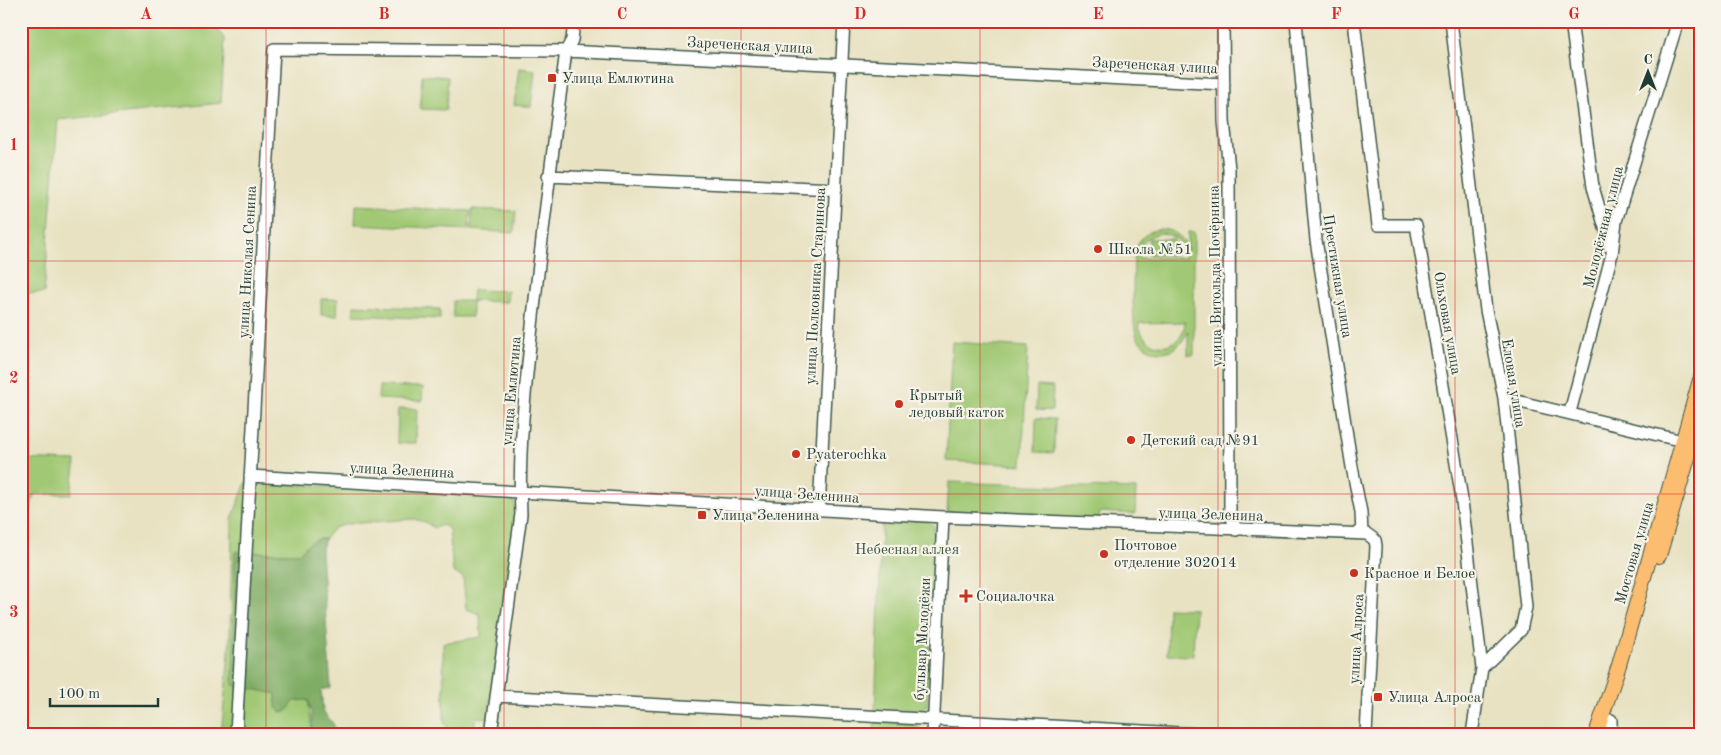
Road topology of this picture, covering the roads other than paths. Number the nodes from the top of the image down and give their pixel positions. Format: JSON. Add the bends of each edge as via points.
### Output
{"nodes":[{"id":1,"x":574,"y":21,"type":"edge"},
{"id":2,"x":844,"y":21,"type":"edge"},
{"id":3,"x":1223,"y":21,"type":"edge"},
{"id":4,"x":1296,"y":21,"type":"edge"},
{"id":5,"x":1354,"y":21,"type":"edge"},
{"id":6,"x":1452,"y":21,"type":"edge"},
{"id":7,"x":1571,"y":21,"type":"edge"},
{"id":8,"x":1678,"y":21,"type":"edge"},
{"id":9,"x":274,"y":49,"type":"joint"},
{"id":10,"x":566,"y":50,"type":"junction"},
{"id":11,"x":843,"y":65,"type":"junction"},
{"id":12,"x":1224,"y":84,"type":"junction"},
{"id":13,"x":548,"y":176,"type":"junction"},
{"id":14,"x":836,"y":189,"type":"junction"},
{"id":15,"x":1612,"y":254,"type":"junction"},
{"id":16,"x":1700,"y":380,"type":"edge"},
{"id":17,"x":1504,"y":398,"type":"junction"},
{"id":18,"x":1570,"y":412,"type":"junction"},
{"id":19,"x":1700,"y":417,"type":"edge"},
{"id":20,"x":1687,"y":442,"type":"junction"},
{"id":21,"x":250,"y":476,"type":"junction"},
{"id":22,"x":520,"y":491,"type":"junction"},
{"id":23,"x":819,"y":510,"type":"junction"},
{"id":24,"x":943,"y":516,"type":"junction"},
{"id":25,"x":1236,"y":530,"type":"junction"},
{"id":26,"x":1362,"y":534,"type":"junction"},
{"id":27,"x":1482,"y":668,"type":"junction"},
{"id":28,"x":496,"y":696,"type":"junction"},
{"id":29,"x":933,"y":720,"type":"junction"},
{"id":30,"x":1611,"y":720,"type":"junction"},
{"id":31,"x":236,"y":734,"type":"edge"},
{"id":32,"x":491,"y":734,"type":"edge"},
{"id":33,"x":933,"y":734,"type":"edge"},
{"id":34,"x":1198,"y":734,"type":"edge"},
{"id":35,"x":1366,"y":734,"type":"edge"},
{"id":36,"x":1472,"y":734,"type":"edge"},
{"id":37,"x":1596,"y":734,"type":"edge"},
{"id":38,"x":1606,"y":734,"type":"edge"},
{"id":39,"x":1610,"y":734,"type":"edge"}],
"edges":[{"from":1,"to":10,"type":"street","name":"улица Емлютина","via":[[572,40]]},
{"from":2,"to":11,"type":"street","name":"улица Полковника Старинова"},
{"from":3,"to":12,"type":"street","name":"улица Витольда Почёрнина"},
{"from":4,"to":26,"type":"street","name":"Престижная улица","via":[[1316,240]]},
{"from":5,"to":27,"type":"street","name":"Ольховая улица","via":[[1378,225],[1416,225],[1462,493]]},
{"from":6,"to":17,"type":"street","name":"Еловая улица","via":[[1486,310]]},
{"from":7,"to":15,"type":"street","via":[[1594,187]]},
{"from":8,"to":15,"type":"street","name":"Молодёжная улица","via":[[1616,221]]},
{"from":9,"to":10,"type":"street","name":"Зареченская улица"},
{"from":9,"to":21,"type":"street","name":"улица Николая Сенина"},
{"from":10,"to":11,"type":"street","name":"Зареченская улица"},
{"from":10,"to":13,"type":"street","name":"улица Емлютина"},
{"from":11,"to":12,"type":"street","name":"Зареченская улица"},
{"from":11,"to":14,"type":"street","name":"улица Полковника Старинова"},
{"from":12,"to":25,"type":"street","name":"улица Витольда Почёрнина","via":[[1229,169],[1230,512]]},
{"from":13,"to":14,"type":"street"},
{"from":13,"to":22,"type":"street","name":"улица Емлютина","via":[[526,393]]},
{"from":14,"to":23,"type":"street","name":"улица Полковника Старинова"},
{"from":15,"to":18,"type":"street","name":"Молодёжная улица"},
{"from":16,"to":20,"type":"main road","name":"Мостовая улица"},
{"from":17,"to":18,"type":"street"},
{"from":17,"to":27,"type":"street","name":"Еловая улица","via":[[1526,607],[1521,630]]},
{"from":18,"to":20,"type":"street"},
{"from":19,"to":20,"type":"main road","name":"Мостовая улица"},
{"from":20,"to":30,"type":"main road","name":"Мостовая улица"},
{"from":20,"to":37,"type":"main road","name":"Мостовая улица"},
{"from":21,"to":22,"type":"street","name":"улица Зеленина"},
{"from":21,"to":31,"type":"street","name":"улица Николая Сенина"},
{"from":22,"to":23,"type":"street","name":"улица Зеленина"},
{"from":22,"to":28,"type":"street","name":"улица Емлютина","via":[[520,514]]},
{"from":23,"to":24,"type":"street","name":"улица Зеленина"},
{"from":24,"to":25,"type":"street","name":"улица Зеленина"},
{"from":24,"to":29,"type":"street","name":"бульвар Молодёжи"},
{"from":25,"to":26,"type":"street","name":"улица Зеленина"},
{"from":26,"to":35,"type":"street","name":"улица Алроса","via":[[1371,536],[1376,546]]},
{"from":27,"to":36,"type":"street"},
{"from":28,"to":29,"type":"street"},
{"from":28,"to":32,"type":"street","name":"улица Емлютина"},
{"from":29,"to":33,"type":"street","name":"бульвар Молодёжи"},
{"from":29,"to":34,"type":"street"},
{"from":30,"to":38,"type":"main road","name":"Мостовая улица"},
{"from":30,"to":39,"type":"street"}]}
